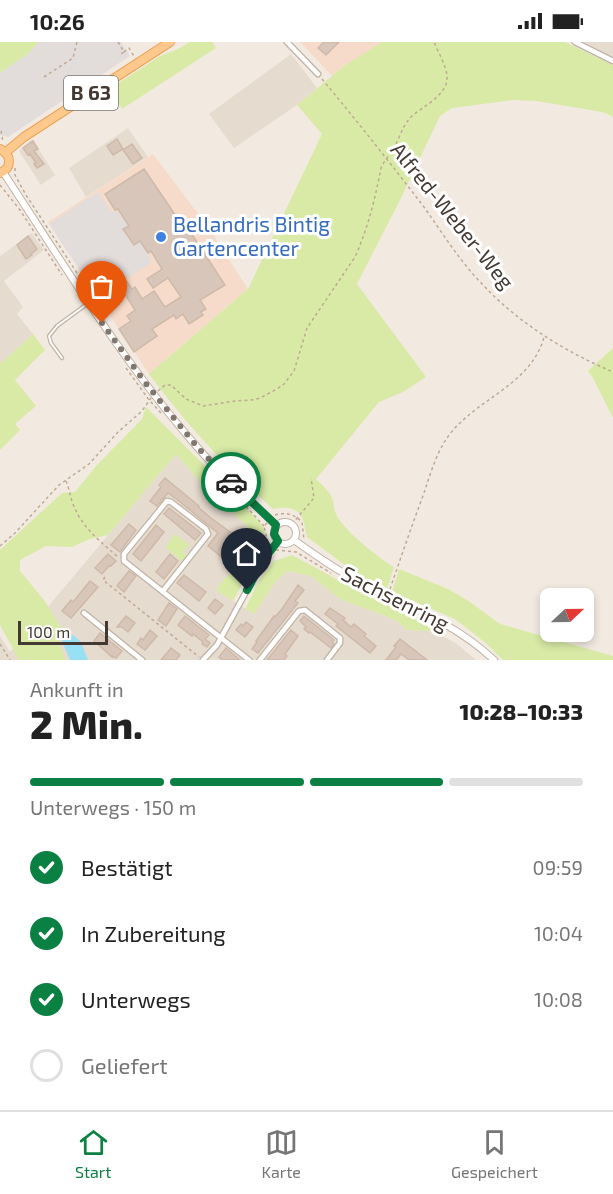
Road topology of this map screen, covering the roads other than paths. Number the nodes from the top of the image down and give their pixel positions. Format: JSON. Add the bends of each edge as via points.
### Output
{"nodes":[{"id":1,"x":170,"y":42,"type":"edge"},
{"id":2,"x":287,"y":42,"type":"edge"},
{"id":3,"x":575,"y":42,"type":"edge"},
{"id":4,"x":613,"y":61,"type":"edge"},
{"id":5,"x":318,"y":74,"type":"road end"},
{"id":6,"x":3,"y":148,"type":"edge"},
{"id":7,"x":2,"y":173,"type":"edge"},
{"id":8,"x":88,"y":303,"type":"junction"},
{"id":9,"x":62,"y":358,"type":"dead end"},
{"id":10,"x":276,"y":525,"type":"junction"},
{"id":11,"x":294,"y":540,"type":"junction"},
{"id":12,"x":278,"y":541,"type":"junction"},
{"id":13,"x":163,"y":591,"type":"junction"},
{"id":14,"x":84,"y":613,"type":"dead end"},
{"id":15,"x":221,"y":637,"type":"junction"},
{"id":16,"x":201,"y":659,"type":"edge"},
{"id":17,"x":142,"y":660,"type":"edge"},
{"id":18,"x":249,"y":660,"type":"edge"},
{"id":19,"x":260,"y":660,"type":"edge"},
{"id":20,"x":327,"y":660,"type":"edge"},
{"id":21,"x":494,"y":660,"type":"edge"}],
"edges":[{"from":1,"to":6,"type":"main road","number":"B 63"},
{"from":2,"to":5,"type":"street"},
{"from":3,"to":4,"type":"street"},
{"from":6,"to":7,"type":"main road","via":[[9,161]]},
{"from":7,"to":8,"type":"street"},
{"from":8,"to":9,"type":"lane","via":[[49,336]]},
{"from":8,"to":10,"type":"street","via":[[199,449]]},
{"from":10,"to":11,"type":"street","via":[[286,521],[292,524],[296,530]]},
{"from":10,"to":12,"type":"street","via":[[274,534]]},
{"from":11,"to":12,"type":"street","via":[[286,544]]},
{"from":11,"to":21,"type":"street","name":"Sachsenring","via":[[345,574],[434,617]]},
{"from":12,"to":15,"type":"street","via":[[259,567]]},
{"from":13,"to":13,"type":"street","via":[[123,558],[167,501],[208,534]]},
{"from":13,"to":15,"type":"street"},
{"from":14,"to":17,"type":"street"},
{"from":15,"to":16,"type":"street","via":[[213,651]]},
{"from":15,"to":18,"type":"street"},
{"from":19,"to":20,"type":"street","via":[[299,611],[305,610],[340,638]]}]}
